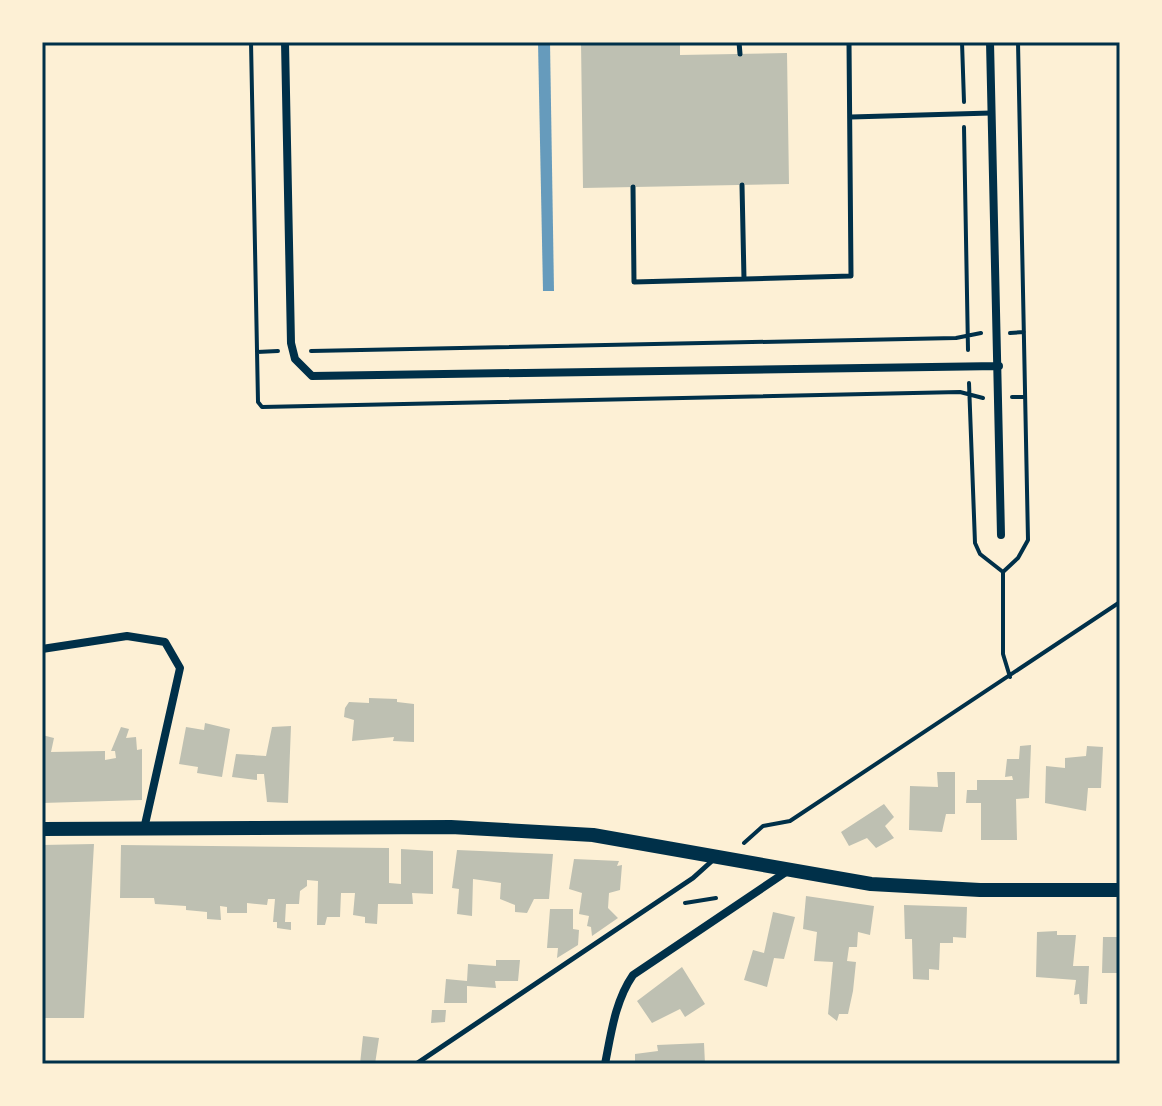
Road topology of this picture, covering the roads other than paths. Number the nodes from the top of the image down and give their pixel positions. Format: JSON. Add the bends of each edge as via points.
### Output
{"nodes":[{"id":1,"x":285,"y":42,"type":"edge"},
{"id":2,"x":739,"y":42,"type":"edge"},
{"id":3,"x":849,"y":42,"type":"edge"},
{"id":4,"x":990,"y":42,"type":"edge"},
{"id":5,"x":740,"y":54,"type":"dead end"},
{"id":6,"x":991,"y":113,"type":"junction"},
{"id":7,"x":851,"y":117,"type":"junction"},
{"id":8,"x":742,"y":185,"type":"dead end"},
{"id":9,"x":633,"y":187,"type":"dead end"},
{"id":10,"x":744,"y":279,"type":"junction"},
{"id":11,"x":999,"y":366,"type":"junction"},
{"id":12,"x":1001,"y":535,"type":"dead end"},
{"id":13,"x":42,"y":649,"type":"edge"},
{"id":14,"x":42,"y":829,"type":"edge"},
{"id":15,"x":144,"y":830,"type":"junction"},
{"id":16,"x":717,"y":857,"type":"junction"},
{"id":17,"x":790,"y":870,"type":"junction"},
{"id":18,"x":1120,"y":890,"type":"edge"},
{"id":19,"x":416,"y":1064,"type":"edge"},
{"id":20,"x":605,"y":1064,"type":"edge"}],
"edges":[{"from":1,"to":11,"type":"street","via":[[293,351],[302,369],[325,378]]},
{"from":2,"to":5,"type":"lane"},
{"from":3,"to":7,"type":"lane"},
{"from":4,"to":6,"type":"street"},
{"from":6,"to":7,"type":"lane"},
{"from":6,"to":11,"type":"street"},
{"from":7,"to":10,"type":"lane","via":[[851,276]]},
{"from":8,"to":10,"type":"lane"},
{"from":9,"to":10,"type":"lane","via":[[634,282]]},
{"from":11,"to":12,"type":"street"},
{"from":13,"to":15,"type":"street","via":[[127,636],[165,642],[176,657],[180,668]]},
{"from":14,"to":15,"type":"street"},
{"from":15,"to":16,"type":"street","via":[[451,827],[593,835]]},
{"from":16,"to":17,"type":"street"},
{"from":16,"to":19,"type":"lane"},
{"from":17,"to":18,"type":"street","via":[[871,884]]},
{"from":17,"to":20,"type":"street","via":[[633,975],[624,988]]}]}
